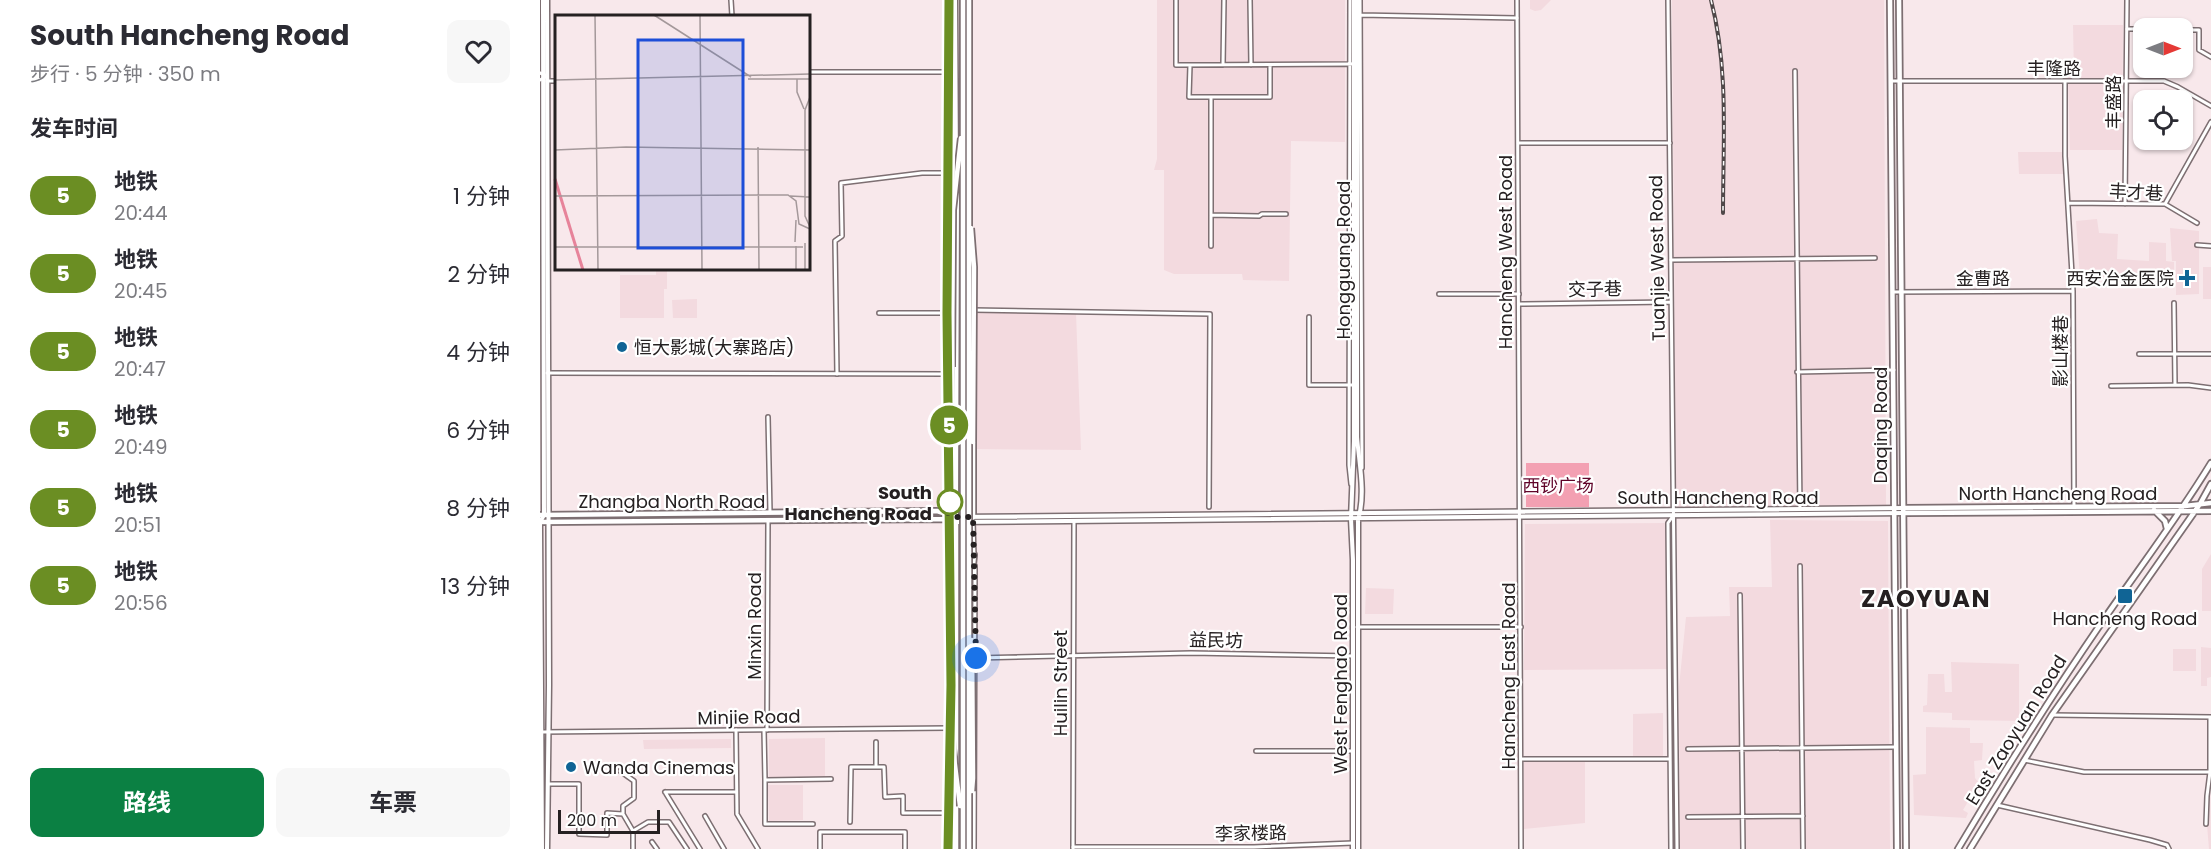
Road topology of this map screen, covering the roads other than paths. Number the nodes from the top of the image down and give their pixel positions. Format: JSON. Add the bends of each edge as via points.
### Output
{"nodes":[{"id":1,"x":545,"y":0,"type":"edge"},
{"id":2,"x":731,"y":0,"type":"edge"},
{"id":3,"x":948,"y":0,"type":"edge"},
{"id":4,"x":956,"y":0,"type":"edge"},
{"id":5,"x":963,"y":0,"type":"edge"},
{"id":6,"x":969,"y":0,"type":"edge"},
{"id":7,"x":1176,"y":0,"type":"edge"},
{"id":8,"x":1224,"y":0,"type":"edge"},
{"id":9,"x":1250,"y":0,"type":"edge"},
{"id":10,"x":1355,"y":0,"type":"edge"},
{"id":11,"x":1516,"y":0,"type":"edge"},
{"id":12,"x":1668,"y":0,"type":"edge"},
{"id":13,"x":1890,"y":0,"type":"edge"},
{"id":14,"x":1899,"y":0,"type":"edge"},
{"id":15,"x":2127,"y":0,"type":"edge"},
{"id":16,"x":732,"y":15,"type":"edge"},
{"id":17,"x":1360,"y":15,"type":"junction"},
{"id":18,"x":1517,"y":18,"type":"junction"},
{"id":19,"x":2127,"y":29,"type":"junction"},
{"id":20,"x":2133,"y":29,"type":"edge"},
{"id":21,"x":2193,"y":30,"type":"edge"},
{"id":22,"x":2211,"y":57,"type":"edge"},
{"id":23,"x":1352,"y":64,"type":"junction"},
{"id":24,"x":1190,"y":65,"type":"junction"},
{"id":25,"x":1223,"y":65,"type":"junction"},
{"id":26,"x":1251,"y":65,"type":"junction"},
{"id":27,"x":1270,"y":65,"type":"junction"},
{"id":28,"x":1795,"y":71,"type":"dead end"},
{"id":29,"x":810,"y":72,"type":"edge"},
{"id":30,"x":948,"y":72,"type":"junction"},
{"id":31,"x":543,"y":77,"type":"edge"},
{"id":32,"x":1891,"y":81,"type":"junction"},
{"id":33,"x":1900,"y":81,"type":"junction"},
{"id":34,"x":2065,"y":81,"type":"junction"},
{"id":35,"x":2127,"y":81,"type":"junction"},
{"id":36,"x":1211,"y":97,"type":"junction"},
{"id":37,"x":2211,"y":106,"type":"edge"},
{"id":38,"x":963,"y":120,"type":"junction"},
{"id":39,"x":2211,"y":122,"type":"edge"},
{"id":40,"x":1518,"y":143,"type":"junction"},
{"id":41,"x":1670,"y":143,"type":"junction"},
{"id":42,"x":948,"y":173,"type":"junction"},
{"id":43,"x":2068,"y":203,"type":"junction"},
{"id":44,"x":2125,"y":204,"type":"junction"},
{"id":45,"x":2165,"y":204,"type":"junction"},
{"id":46,"x":969,"y":208,"type":"junction"},
{"id":47,"x":1286,"y":214,"type":"dead end"},
{"id":48,"x":1211,"y":215,"type":"junction"},
{"id":49,"x":2197,"y":224,"type":"dead end"},
{"id":50,"x":2197,"y":245,"type":"dead end"},
{"id":51,"x":1211,"y":246,"type":"dead end"},
{"id":52,"x":2211,"y":246,"type":"edge"},
{"id":53,"x":1875,"y":258,"type":"dead end"},
{"id":54,"x":1671,"y":260,"type":"junction"},
{"id":55,"x":1797,"y":260,"type":"junction"},
{"id":56,"x":1901,"y":291,"type":"junction"},
{"id":57,"x":2073,"y":291,"type":"junction"},
{"id":58,"x":1893,"y":292,"type":"junction"},
{"id":59,"x":1439,"y":294,"type":"dead end"},
{"id":60,"x":1519,"y":294,"type":"junction"},
{"id":61,"x":1671,"y":302,"type":"junction"},
{"id":62,"x":2174,"y":303,"type":"dead end"},
{"id":63,"x":1519,"y":304,"type":"junction"},
{"id":64,"x":879,"y":312,"type":"dead end"},
{"id":65,"x":947,"y":313,"type":"junction"},
{"id":66,"x":956,"y":313,"type":"junction"},
{"id":67,"x":1310,"y":317,"type":"dead end"},
{"id":68,"x":2139,"y":354,"type":"dead end"},
{"id":69,"x":2175,"y":354,"type":"junction"},
{"id":70,"x":2211,"y":354,"type":"edge"},
{"id":71,"x":1893,"y":370,"type":"junction"},
{"id":72,"x":1797,"y":372,"type":"junction"},
{"id":73,"x":545,"y":373,"type":"junction"},
{"id":74,"x":837,"y":374,"type":"junction"},
{"id":75,"x":947,"y":374,"type":"junction"},
{"id":76,"x":1352,"y":385,"type":"junction"},
{"id":77,"x":2111,"y":386,"type":"dead end"},
{"id":78,"x":2175,"y":386,"type":"junction"},
{"id":79,"x":2211,"y":388,"type":"edge"},
{"id":80,"x":541,"y":401,"type":"edge"},
{"id":81,"x":768,"y":417,"type":"dead end"},
{"id":82,"x":949,"y":443,"type":"junction"},
{"id":83,"x":2211,"y":463,"type":"edge"},
{"id":84,"x":2211,"y":484,"type":"edge"},
{"id":85,"x":1361,"y":485,"type":"junction"},
{"id":86,"x":2211,"y":503,"type":"edge"},
{"id":87,"x":1520,"y":504,"type":"joint"},
{"id":88,"x":2200,"y":504,"type":"junction"},
{"id":89,"x":1209,"y":507,"type":"dead end"},
{"id":90,"x":2183,"y":508,"type":"junction"},
{"id":91,"x":1905,"y":510,"type":"junction"},
{"id":92,"x":2074,"y":510,"type":"junction"},
{"id":93,"x":2154,"y":510,"type":"junction"},
{"id":94,"x":1894,"y":511,"type":"junction"},
{"id":95,"x":2194,"y":511,"type":"junction"},
{"id":96,"x":2211,"y":511,"type":"edge"},
{"id":97,"x":1351,"y":512,"type":"junction"},
{"id":98,"x":1360,"y":512,"type":"junction"},
{"id":99,"x":1800,"y":512,"type":"junction"},
{"id":100,"x":770,"y":514,"type":"junction"},
{"id":101,"x":1520,"y":514,"type":"junction"},
{"id":102,"x":1673,"y":514,"type":"junction"},
{"id":103,"x":544,"y":515,"type":"edge"},
{"id":104,"x":948,"y":516,"type":"junction"},
{"id":105,"x":956,"y":519,"type":"junction"},
{"id":106,"x":973,"y":519,"type":"junction"},
{"id":107,"x":1074,"y":519,"type":"junction"},
{"id":108,"x":1351,"y":519,"type":"junction"},
{"id":109,"x":1358,"y":520,"type":"junction"},
{"id":110,"x":768,"y":521,"type":"junction"},
{"id":111,"x":540,"y":522,"type":"edge"},
{"id":112,"x":549,"y":522,"type":"junction"},
{"id":113,"x":2167,"y":530,"type":"junction"},
{"id":114,"x":948,"y":551,"type":"junction"},
{"id":115,"x":974,"y":555,"type":"junction"},
{"id":116,"x":1800,"y":566,"type":"dead end"},
{"id":117,"x":1740,"y":595,"type":"dead end"},
{"id":118,"x":1358,"y":627,"type":"junction"},
{"id":119,"x":1521,"y":627,"type":"junction"},
{"id":120,"x":1074,"y":656,"type":"junction"},
{"id":121,"x":1355,"y":656,"type":"junction"},
{"id":122,"x":957,"y":658,"type":"junction"},
{"id":123,"x":976,"y":658,"type":"junction"},
{"id":124,"x":541,"y":715,"type":"edge"},
{"id":125,"x":2052,"y":715,"type":"junction"},
{"id":126,"x":2211,"y":717,"type":"edge"},
{"id":127,"x":947,"y":728,"type":"junction"},
{"id":128,"x":957,"y":728,"type":"junction"},
{"id":129,"x":736,"y":730,"type":"junction"},
{"id":130,"x":766,"y":730,"type":"junction"},
{"id":131,"x":545,"y":732,"type":"junction"},
{"id":132,"x":876,"y":742,"type":"dead end"},
{"id":133,"x":1896,"y":747,"type":"junction"},
{"id":134,"x":1742,"y":748,"type":"junction"},
{"id":135,"x":1802,"y":748,"type":"junction"},
{"id":136,"x":1688,"y":749,"type":"dead end"},
{"id":137,"x":1256,"y":751,"type":"dead end"},
{"id":138,"x":1353,"y":751,"type":"junction"},
{"id":139,"x":1522,"y":759,"type":"junction"},
{"id":140,"x":1670,"y":759,"type":"junction"},
{"id":141,"x":2024,"y":760,"type":"junction"},
{"id":142,"x":876,"y":767,"type":"junction"},
{"id":143,"x":620,"y":771,"type":"dead end"},
{"id":144,"x":2211,"y":772,"type":"edge"},
{"id":145,"x":831,"y":779,"type":"dead end"},
{"id":146,"x":765,"y":780,"type":"junction"},
{"id":147,"x":548,"y":784,"type":"junction"},
{"id":148,"x":736,"y":792,"type":"junction"},
{"id":149,"x":1997,"y":805,"type":"junction"},
{"id":150,"x":969,"y":808,"type":"junction"},
{"id":151,"x":948,"y":813,"type":"junction"},
{"id":152,"x":623,"y":814,"type":"junction"},
{"id":153,"x":705,"y":816,"type":"dead end"},
{"id":154,"x":1742,"y":816,"type":"junction"},
{"id":155,"x":1803,"y":816,"type":"junction"},
{"id":156,"x":1688,"y":817,"type":"dead end"},
{"id":157,"x":543,"y":819,"type":"edge"},
{"id":158,"x":850,"y":822,"type":"dead end"},
{"id":159,"x":963,"y":823,"type":"junction"},
{"id":160,"x":813,"y":824,"type":"dead end"},
{"id":161,"x":2206,"y":824,"type":"dead end"},
{"id":162,"x":633,"y":831,"type":"junction"},
{"id":163,"x":652,"y":842,"type":"dead end"},
{"id":164,"x":1356,"y":846,"type":"edge"},
{"id":165,"x":1073,"y":848,"type":"edge"},
{"id":166,"x":542,"y":849,"type":"edge"},
{"id":167,"x":548,"y":849,"type":"edge"},
{"id":168,"x":633,"y":849,"type":"edge"},
{"id":169,"x":657,"y":849,"type":"edge"},
{"id":170,"x":687,"y":849,"type":"edge"},
{"id":171,"x":700,"y":849,"type":"edge"},
{"id":172,"x":724,"y":849,"type":"edge"},
{"id":173,"x":758,"y":849,"type":"edge"},
{"id":174,"x":820,"y":849,"type":"edge"},
{"id":175,"x":905,"y":849,"type":"edge"},
{"id":176,"x":949,"y":849,"type":"edge"},
{"id":177,"x":956,"y":849,"type":"edge"},
{"id":178,"x":963,"y":849,"type":"edge"},
{"id":179,"x":969,"y":849,"type":"edge"},
{"id":180,"x":974,"y":849,"type":"edge"},
{"id":181,"x":1521,"y":849,"type":"edge"},
{"id":182,"x":1671,"y":849,"type":"edge"},
{"id":183,"x":1677,"y":849,"type":"edge"},
{"id":184,"x":1743,"y":849,"type":"edge"},
{"id":185,"x":1803,"y":849,"type":"edge"},
{"id":186,"x":1897,"y":849,"type":"edge"},
{"id":187,"x":1906,"y":849,"type":"edge"},
{"id":188,"x":1958,"y":849,"type":"edge"},
{"id":189,"x":1970,"y":849,"type":"edge"},
{"id":190,"x":2169,"y":849,"type":"edge"}],
"edges":[{"from":1,"to":31,"type":"main road"},
{"from":2,"to":16,"type":"street"},
{"from":3,"to":30,"type":"main road"},
{"from":4,"to":66,"type":"main road"},
{"from":5,"to":38,"type":"main road","bridge":true},
{"from":6,"to":46,"type":"main road","bridge":true},
{"from":7,"to":24,"type":"street","via":[[1176,65]]},
{"from":8,"to":25,"type":"street"},
{"from":9,"to":26,"type":"street"},
{"from":10,"to":17,"type":"street"},
{"from":10,"to":23,"type":"main road","name":"Hongguang Road"},
{"from":10,"to":85,"type":"main road","name":"Hongguang Road","via":[[1357,437]]},
{"from":11,"to":18,"type":"street","name":"Hancheng West Road"},
{"from":12,"to":41,"type":"street","name":"Tuanjie West Road"},
{"from":13,"to":32,"type":"main road","name":"Daqing Road"},
{"from":14,"to":33,"type":"main road","name":"Daqing Road"},
{"from":15,"to":19,"type":"street","name":"丰盛路"},
{"from":17,"to":18,"type":"street"},
{"from":17,"to":85,"type":"street"},
{"from":18,"to":40,"type":"street","name":"Hancheng West Road"},
{"from":19,"to":20,"type":"street"},
{"from":19,"to":35,"type":"street","name":"丰盛路"},
{"from":21,"to":22,"type":"street","via":[[2199,30],[2199,51]]},
{"from":23,"to":27,"type":"street"},
{"from":23,"to":76,"type":"main road","name":"Hongguang Road"},
{"from":24,"to":25,"type":"street"},
{"from":24,"to":36,"type":"street","via":[[1190,97]]},
{"from":25,"to":26,"type":"street"},
{"from":26,"to":27,"type":"street"},
{"from":27,"to":36,"type":"street","via":[[1270,97]]},
{"from":28,"to":55,"type":"street"},
{"from":29,"to":30,"type":"street"},
{"from":30,"to":42,"type":"main road"},
{"from":31,"to":73,"type":"main road"},
{"from":32,"to":33,"type":"street","name":"丰隆路"},
{"from":32,"to":58,"type":"main road","name":"Daqing Road"},
{"from":33,"to":34,"type":"street","name":"丰隆路"},
{"from":33,"to":56,"type":"main road","name":"Daqing Road"},
{"from":34,"to":35,"type":"street","name":"丰隆路"},
{"from":34,"to":43,"type":"street","name":"影山楼巷"},
{"from":35,"to":37,"type":"street","name":"丰隆路","via":[[2170,83]]},
{"from":35,"to":44,"type":"street","name":"丰盛路"},
{"from":36,"to":48,"type":"street"},
{"from":38,"to":82,"type":"main road","bridge":true,"via":[[953,203]]},
{"from":38,"to":159,"type":"main road","bridge":true},
{"from":39,"to":45,"type":"street"},
{"from":40,"to":41,"type":"street"},
{"from":40,"to":60,"type":"street","name":"Hancheng West Road"},
{"from":41,"to":54,"type":"street","name":"Tuanjie West Road"},
{"from":42,"to":65,"type":"main road"},
{"from":42,"to":74,"type":"street","via":[[841,183],[842,236],[835,241]]},
{"from":43,"to":44,"type":"street","name":"丰才巷"},
{"from":43,"to":57,"type":"street","name":"影山楼巷"},
{"from":44,"to":45,"type":"street","name":"丰才巷"},
{"from":45,"to":49,"type":"street","name":"丰才巷"},
{"from":46,"to":106,"type":"main road","bridge":true,"via":[[974,267]]},
{"from":46,"to":150,"type":"main road","bridge":true},
{"from":47,"to":48,"type":"street"},
{"from":48,"to":51,"type":"street"},
{"from":50,"to":52,"type":"street"},
{"from":53,"to":55,"type":"street"},
{"from":54,"to":55,"type":"street"},
{"from":54,"to":61,"type":"street","name":"Tuanjie West Road"},
{"from":55,"to":72,"type":"street"},
{"from":56,"to":57,"type":"street","name":"金曹路"},
{"from":56,"to":58,"type":"street","name":"金曹路"},
{"from":56,"to":91,"type":"main road","name":"Daqing Road"},
{"from":57,"to":92,"type":"street","name":"影山楼巷"},
{"from":58,"to":71,"type":"main road","name":"Daqing Road"},
{"from":59,"to":60,"type":"street"},
{"from":60,"to":63,"type":"street","name":"Hancheng West Road"},
{"from":61,"to":63,"type":"street","name":"交子巷"},
{"from":61,"to":102,"type":"street","name":"Tuanjie West Road"},
{"from":62,"to":69,"type":"street"},
{"from":63,"to":87,"type":"street","name":"Hancheng West Road"},
{"from":64,"to":65,"type":"street"},
{"from":65,"to":75,"type":"main road"},
{"from":66,"to":89,"type":"street","via":[[973,310],[1210,314]]},
{"from":66,"to":105,"type":"main road"},
{"from":67,"to":76,"type":"street","via":[[1309,385]]},
{"from":68,"to":69,"type":"street"},
{"from":69,"to":70,"type":"street"},
{"from":69,"to":78,"type":"street"},
{"from":71,"to":72,"type":"street"},
{"from":71,"to":94,"type":"main road","name":"Daqing Road"},
{"from":72,"to":99,"type":"street"},
{"from":73,"to":74,"type":"street"},
{"from":73,"to":80,"type":"main road"},
{"from":73,"to":103,"type":"main road"},
{"from":74,"to":75,"type":"street"},
{"from":75,"to":82,"type":"main road"},
{"from":76,"to":97,"type":"main road","name":"Hongguang Road"},
{"from":77,"to":78,"type":"street"},
{"from":78,"to":79,"type":"street"},
{"from":80,"to":103,"type":"main road"},
{"from":81,"to":100,"type":"street"},
{"from":82,"to":104,"type":"main road"},
{"from":83,"to":90,"type":"main road","name":"East Zaoyuan Road"},
{"from":84,"to":88,"type":"main road","name":"East Zaoyuan Road"},
{"from":85,"to":98,"type":"main road","name":"Hongguang Road"},
{"from":86,"to":88,"type":"main road","name":"North Hancheng Road"},
{"from":87,"to":101,"type":"street","name":"Hancheng East Road"},
{"from":88,"to":90,"type":"main road","name":"North Hancheng Road"},
{"from":88,"to":95,"type":"main road","name":"East Zaoyuan Road"},
{"from":90,"to":92,"type":"main road","name":"North Hancheng Road"},
{"from":90,"to":93,"type":"main road","name":"North Hancheng Road"},
{"from":90,"to":95,"type":"main road"},
{"from":90,"to":113,"type":"main road","name":"East Zaoyuan Road"},
{"from":91,"to":92,"type":"main road","name":"North Hancheng Road"},
{"from":91,"to":94,"type":"main road","name":"South Hancheng Road"},
{"from":91,"to":187,"type":"main road","name":"Daqing Road"},
{"from":92,"to":93,"type":"main road","name":"North Hancheng Road"},
{"from":93,"to":113,"type":"main road","via":[[2165,521]]},
{"from":94,"to":99,"type":"main road","name":"South Hancheng Road"},
{"from":94,"to":133,"type":"main road","name":"Daqing Road"},
{"from":95,"to":96,"type":"main road"},
{"from":95,"to":125,"type":"main road","name":"East Zaoyuan Road"},
{"from":97,"to":98,"type":"main road","name":"South Hancheng Road"},
{"from":97,"to":107,"type":"main road","name":"South Hancheng Road"},
{"from":97,"to":108,"type":"main road","name":"Hongguang Road"},
{"from":98,"to":101,"type":"main road","name":"South Hancheng Road"},
{"from":98,"to":109,"type":"main road","name":"Hongguang Road"},
{"from":99,"to":102,"type":"main road","name":"South Hancheng Road"},
{"from":100,"to":103,"type":"main road","name":"Zhangba North Road"},
{"from":100,"to":104,"type":"main road","name":"Zhangba North Road","via":[[937,512]]},
{"from":101,"to":102,"type":"main road","name":"South Hancheng Road"},
{"from":101,"to":109,"type":"main road","name":"South Hancheng Road"},
{"from":101,"to":119,"type":"street","name":"Hancheng East Road"},
{"from":102,"to":140,"type":"street","name":"Tuanjie West Road","via":[[1668,523]]},
{"from":102,"to":183,"type":"street","name":"Tuanjie West Road"},
{"from":103,"to":111,"type":"main road"},
{"from":103,"to":112,"type":"main road"},
{"from":104,"to":105,"type":"main road"},
{"from":104,"to":110,"type":"main road","name":"Zhangba North Road"},
{"from":104,"to":114,"type":"main road"},
{"from":105,"to":106,"type":"main road","name":"South Hancheng Road"},
{"from":105,"to":122,"type":"main road"},
{"from":106,"to":107,"type":"main road","name":"South Hancheng Road"},
{"from":106,"to":115,"type":"street"},
{"from":107,"to":108,"type":"main road","name":"South Hancheng Road"},
{"from":107,"to":120,"type":"street","name":"Huilin Street"},
{"from":108,"to":109,"type":"main road","name":"South Hancheng Road"},
{"from":108,"to":121,"type":"main road","name":"West Fenghao Road"},
{"from":109,"to":118,"type":"main road","name":"West Fenghao Road"},
{"from":110,"to":112,"type":"main road","name":"Zhangba North Road"},
{"from":110,"to":130,"type":"street","name":"Minxin Road"},
{"from":111,"to":112,"type":"main road","name":"Zhangba North Road"},
{"from":111,"to":124,"type":"main road"},
{"from":112,"to":131,"type":"main road"},
{"from":113,"to":188,"type":"main road","name":"East Zaoyuan Road","via":[[2051,697]]},
{"from":114,"to":127,"type":"main road"},
{"from":114,"to":159,"type":"main road","bridge":true,"via":[[953,748]]},
{"from":115,"to":123,"type":"street"},
{"from":115,"to":150,"type":"main road","bridge":true,"via":[[974,778]]},
{"from":116,"to":135,"type":"street"},
{"from":117,"to":134,"type":"street"},
{"from":118,"to":119,"type":"street"},
{"from":118,"to":121,"type":"main road","name":"West Fenghao Road"},
{"from":119,"to":139,"type":"street","name":"Hancheng East Road"},
{"from":120,"to":121,"type":"street","name":"益民坊"},
{"from":120,"to":123,"type":"street","name":"益民坊"},
{"from":120,"to":165,"type":"street","name":"Huilin Street"},
{"from":121,"to":138,"type":"main road","name":"West Fenghao Road"},
{"from":121,"to":164,"type":"main road","name":"West Fenghao Road"},
{"from":122,"to":123,"type":"street","name":"益民坊"},
{"from":122,"to":128,"type":"main road"},
{"from":123,"to":180,"type":"street"},
{"from":124,"to":131,"type":"main road"},
{"from":125,"to":126,"type":"street"},
{"from":125,"to":141,"type":"main road","name":"East Zaoyuan Road"},
{"from":126,"to":144,"type":"street"},
{"from":127,"to":128,"type":"street","name":"Minjie Road"},
{"from":127,"to":130,"type":"street","name":"Minjie Road"},
{"from":127,"to":151,"type":"main road"},
{"from":128,"to":177,"type":"main road"},
{"from":129,"to":130,"type":"street","name":"Minjie Road"},
{"from":129,"to":131,"type":"street","name":"Minjie Road"},
{"from":129,"to":148,"type":"street"},
{"from":130,"to":146,"type":"street","name":"Minxin Road"},
{"from":131,"to":147,"type":"main road"},
{"from":131,"to":157,"type":"main road"},
{"from":132,"to":142,"type":"street"},
{"from":133,"to":135,"type":"street"},
{"from":133,"to":186,"type":"main road","name":"Daqing Road"},
{"from":134,"to":135,"type":"street"},
{"from":134,"to":136,"type":"street"},
{"from":134,"to":154,"type":"street"},
{"from":135,"to":155,"type":"street"},
{"from":137,"to":138,"type":"street"},
{"from":138,"to":164,"type":"main road","name":"West Fenghao Road"},
{"from":139,"to":140,"type":"street"},
{"from":139,"to":181,"type":"street","name":"Hancheng East Road"},
{"from":140,"to":182,"type":"street","name":"Tuanjie West Road"},
{"from":141,"to":144,"type":"street","via":[[2084,772]]},
{"from":141,"to":149,"type":"main road","name":"East Zaoyuan Road"},
{"from":142,"to":151,"type":"street","via":[[884,767],[885,797],[903,796],[903,813]]},
{"from":142,"to":158,"type":"street","via":[[851,767]]},
{"from":143,"to":152,"type":"street","via":[[633,782],[634,798],[623,806]]},
{"from":144,"to":161,"type":"street"},
{"from":145,"to":146,"type":"street"},
{"from":146,"to":160,"type":"street","name":"Minxin Road","via":[[765,824]]},
{"from":147,"to":152,"type":"street","via":[[579,784],[579,834],[607,835],[608,813]]},
{"from":147,"to":157,"type":"main road"},
{"from":148,"to":171,"type":"street","via":[[665,792]]},
{"from":148,"to":173,"type":"street","via":[[737,814]]},
{"from":149,"to":189,"type":"main road","name":"East Zaoyuan Road"},
{"from":149,"to":190,"type":"street","via":[[2150,840]]},
{"from":150,"to":179,"type":"main road","bridge":true},
{"from":151,"to":176,"type":"main road"},
{"from":152,"to":162,"type":"street"},
{"from":153,"to":172,"type":"street"},
{"from":154,"to":155,"type":"street"},
{"from":154,"to":156,"type":"street"},
{"from":154,"to":184,"type":"street"},
{"from":155,"to":185,"type":"street"},
{"from":157,"to":166,"type":"main road"},
{"from":157,"to":167,"type":"main road"},
{"from":159,"to":178,"type":"main road","bridge":true},
{"from":162,"to":168,"type":"street"},
{"from":162,"to":170,"type":"street","via":[[648,822],[669,822]]},
{"from":163,"to":169,"type":"street"},
{"from":164,"to":165,"type":"street","name":"李家楼路"},
{"from":174,"to":175,"type":"street","via":[[820,832],[905,832]]}]}
